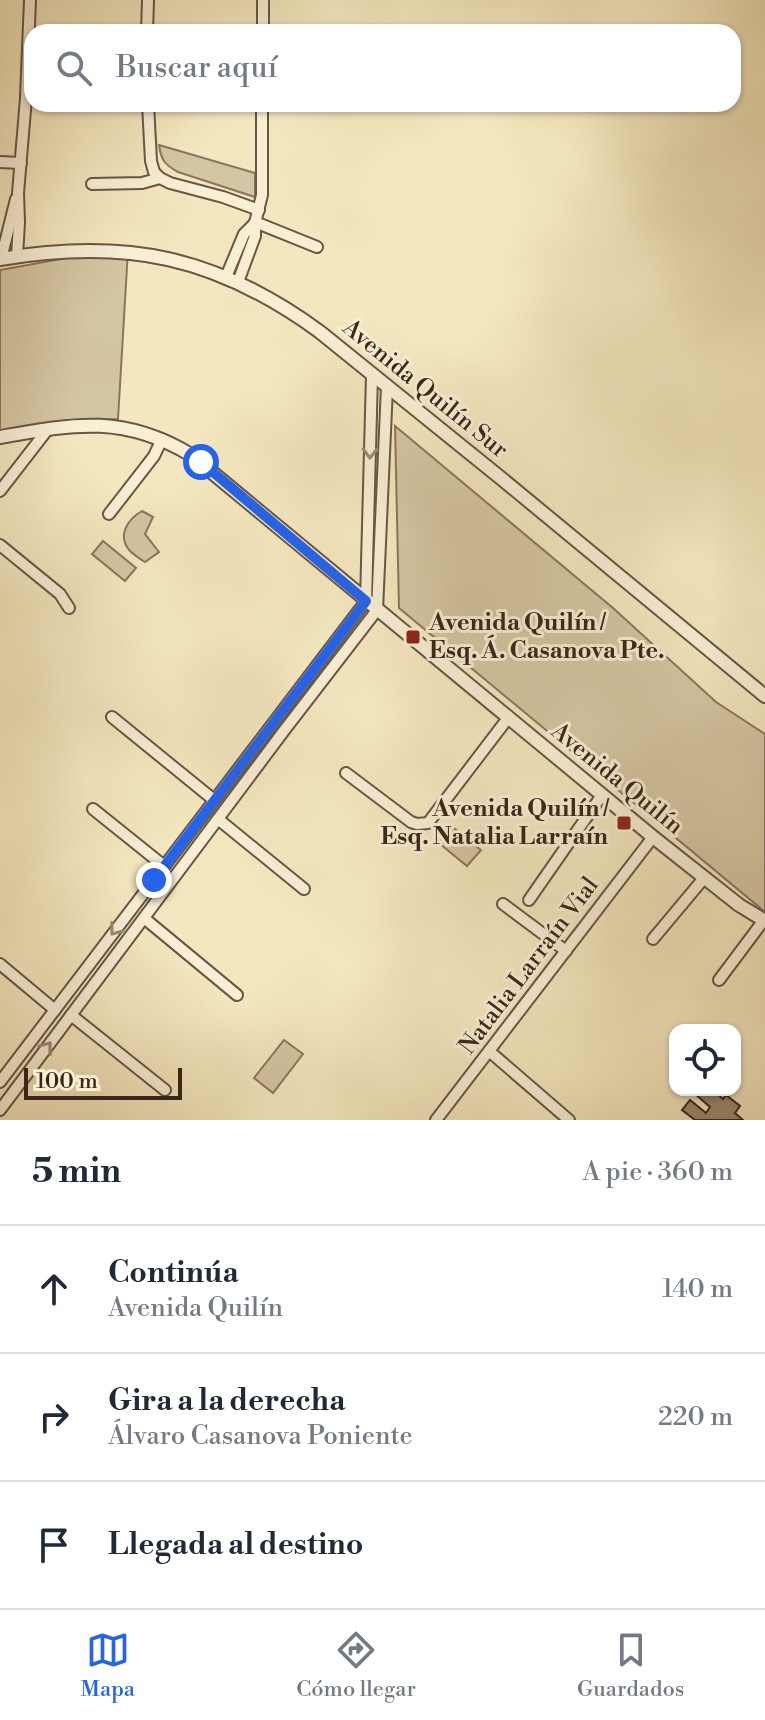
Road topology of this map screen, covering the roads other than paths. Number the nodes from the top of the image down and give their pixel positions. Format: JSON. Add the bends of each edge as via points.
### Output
{"nodes":[{"id":1,"x":30,"y":0,"type":"edge"},
{"id":2,"x":148,"y":0,"type":"edge"},
{"id":3,"x":263,"y":0,"type":"edge"},
{"id":4,"x":29,"y":24,"type":"edge"},
{"id":5,"x":147,"y":24,"type":"edge"},
{"id":6,"x":263,"y":24,"type":"edge"},
{"id":7,"x":25,"y":112,"type":"edge"},
{"id":8,"x":148,"y":112,"type":"edge"},
{"id":9,"x":262,"y":112,"type":"edge"},
{"id":10,"x":0,"y":162,"type":"edge"},
{"id":11,"x":21,"y":163,"type":"junction"},
{"id":12,"x":160,"y":178,"type":"junction"},
{"id":13,"x":92,"y":184,"type":"dead end"},
{"id":14,"x":18,"y":193,"type":"junction"},
{"id":15,"x":259,"y":210,"type":"junction"},
{"id":16,"x":255,"y":223,"type":"junction"},
{"id":17,"x":317,"y":247,"type":"dead end"},
{"id":18,"x":17,"y":257,"type":"junction"},
{"id":19,"x":0,"y":259,"type":"edge"},
{"id":20,"x":232,"y":280,"type":"junction"},
{"id":21,"x":372,"y":375,"type":"junction"},
{"id":22,"x":387,"y":387,"type":"junction"},
{"id":23,"x":48,"y":429,"type":"junction"},
{"id":24,"x":0,"y":437,"type":"edge"},
{"id":25,"x":162,"y":439,"type":"junction"},
{"id":26,"x":0,"y":491,"type":"edge"},
{"id":27,"x":109,"y":514,"type":"dead end"},
{"id":28,"x":0,"y":545,"type":"edge"},
{"id":29,"x":366,"y":601,"type":"junction"},
{"id":30,"x":69,"y":608,"type":"dead end"},
{"id":31,"x":377,"y":610,"type":"junction"},
{"id":32,"x":765,"y":696,"type":"edge"},
{"id":33,"x":112,"y":717,"type":"dead end"},
{"id":34,"x":508,"y":718,"type":"junction"},
{"id":35,"x":346,"y":773,"type":"dead end"},
{"id":36,"x":602,"y":795,"type":"junction"},
{"id":37,"x":214,"y":800,"type":"junction"},
{"id":38,"x":93,"y":809,"type":"dead end"},
{"id":39,"x":218,"y":819,"type":"junction"},
{"id":40,"x":653,"y":837,"type":"junction"},
{"id":41,"x":164,"y":866,"type":"junction"},
{"id":42,"x":704,"y":878,"type":"junction"},
{"id":43,"x":154,"y":880,"type":"junction"},
{"id":44,"x":166,"y":888,"type":"junction"},
{"id":45,"x":304,"y":889,"type":"dead end"},
{"id":46,"x":529,"y":900,"type":"dead end"},
{"id":47,"x":503,"y":904,"type":"dead end"},
{"id":48,"x":144,"y":918,"type":"junction"},
{"id":49,"x":764,"y":921,"type":"edge"},
{"id":50,"x":653,"y":939,"type":"dead end"},
{"id":51,"x":566,"y":951,"type":"junction"},
{"id":52,"x":0,"y":964,"type":"edge"},
{"id":53,"x":719,"y":980,"type":"dead end"},
{"id":54,"x":237,"y":995,"type":"dead end"},
{"id":55,"x":55,"y":1010,"type":"junction"},
{"id":56,"x":71,"y":1015,"type":"junction"},
{"id":57,"x":489,"y":1051,"type":"junction"},
{"id":58,"x":0,"y":1082,"type":"edge"},
{"id":59,"x":165,"y":1090,"type":"dead end"},
{"id":60,"x":0,"y":1112,"type":"edge"},
{"id":61,"x":8,"y":1120,"type":"edge"},
{"id":62,"x":436,"y":1120,"type":"edge"},
{"id":63,"x":569,"y":1120,"type":"edge"}],
"edges":[{"from":1,"to":4,"type":"street"},
{"from":2,"to":5,"type":"street"},
{"from":3,"to":6,"type":"street"},
{"from":7,"to":11,"type":"street"},
{"from":8,"to":12,"type":"street","via":[[151,161]]},
{"from":9,"to":15,"type":"street"},
{"from":10,"to":11,"type":"street"},
{"from":11,"to":14,"type":"street"},
{"from":12,"to":13,"type":"street"},
{"from":12,"to":15,"type":"street"},
{"from":14,"to":18,"type":"street"},
{"from":14,"to":19,"type":"street"},
{"from":15,"to":16,"type":"street"},
{"from":16,"to":17,"type":"street"},
{"from":16,"to":20,"type":"street","via":[[255,236]]},
{"from":18,"to":19,"type":"street","name":"Avenida Quilín Sur"},
{"from":18,"to":20,"type":"street","name":"Avenida Quilín Sur","via":[[68,250],[131,252]]},
{"from":20,"to":21,"type":"street","name":"Avenida Quilín Sur","via":[[294,313]]},
{"from":21,"to":22,"type":"street","name":"Avenida Quilín Sur"},
{"from":21,"to":29,"type":"street","one_way":true},
{"from":22,"to":31,"type":"street"},
{"from":22,"to":32,"type":"street","name":"Avenida Quilín Sur"},
{"from":23,"to":24,"type":"street","name":"Avenida Quilín"},
{"from":23,"to":25,"type":"street","name":"Avenida Quilín","via":[[107,425]]},
{"from":23,"to":26,"type":"street"},
{"from":25,"to":27,"type":"street"},
{"from":25,"to":29,"type":"street","name":"Avenida Quilín","via":[[213,471]]},
{"from":28,"to":30,"type":"street","via":[[60,594]]},
{"from":29,"to":31,"type":"street","name":"Avenida Quilín"},
{"from":29,"to":37,"type":"street"},
{"from":31,"to":34,"type":"street","name":"Avenida Quilín"},
{"from":31,"to":39,"type":"street"},
{"from":33,"to":37,"type":"street"},
{"from":34,"to":35,"type":"street","via":[[428,823],[411,822]]},
{"from":34,"to":36,"type":"street","name":"Avenida Quilín"},
{"from":36,"to":40,"type":"street","name":"Avenida Quilín"},
{"from":36,"to":46,"type":"street"},
{"from":37,"to":41,"type":"street"},
{"from":38,"to":41,"type":"street"},
{"from":39,"to":44,"type":"street"},
{"from":39,"to":45,"type":"street"},
{"from":40,"to":42,"type":"street","name":"Avenida Quilín"},
{"from":40,"to":51,"type":"street","name":"Natalia Larraín Vial"},
{"from":41,"to":43,"type":"street"},
{"from":42,"to":49,"type":"street","name":"Avenida Quilín"},
{"from":42,"to":50,"type":"street"},
{"from":43,"to":44,"type":"street"},
{"from":43,"to":55,"type":"street","one_way":true},
{"from":44,"to":48,"type":"street"},
{"from":47,"to":51,"type":"street"},
{"from":48,"to":54,"type":"street"},
{"from":48,"to":56,"type":"street"},
{"from":49,"to":53,"type":"street"},
{"from":51,"to":57,"type":"street","name":"Natalia Larraín Vial"},
{"from":52,"to":55,"type":"street"},
{"from":55,"to":58,"type":"street"},
{"from":56,"to":59,"type":"street"},
{"from":60,"to":56,"type":"street","one_way":true},
{"from":57,"to":62,"type":"street","name":"Natalia Larraín Vial"},
{"from":57,"to":63,"type":"street"},
{"from":60,"to":61,"type":"street"}]}
